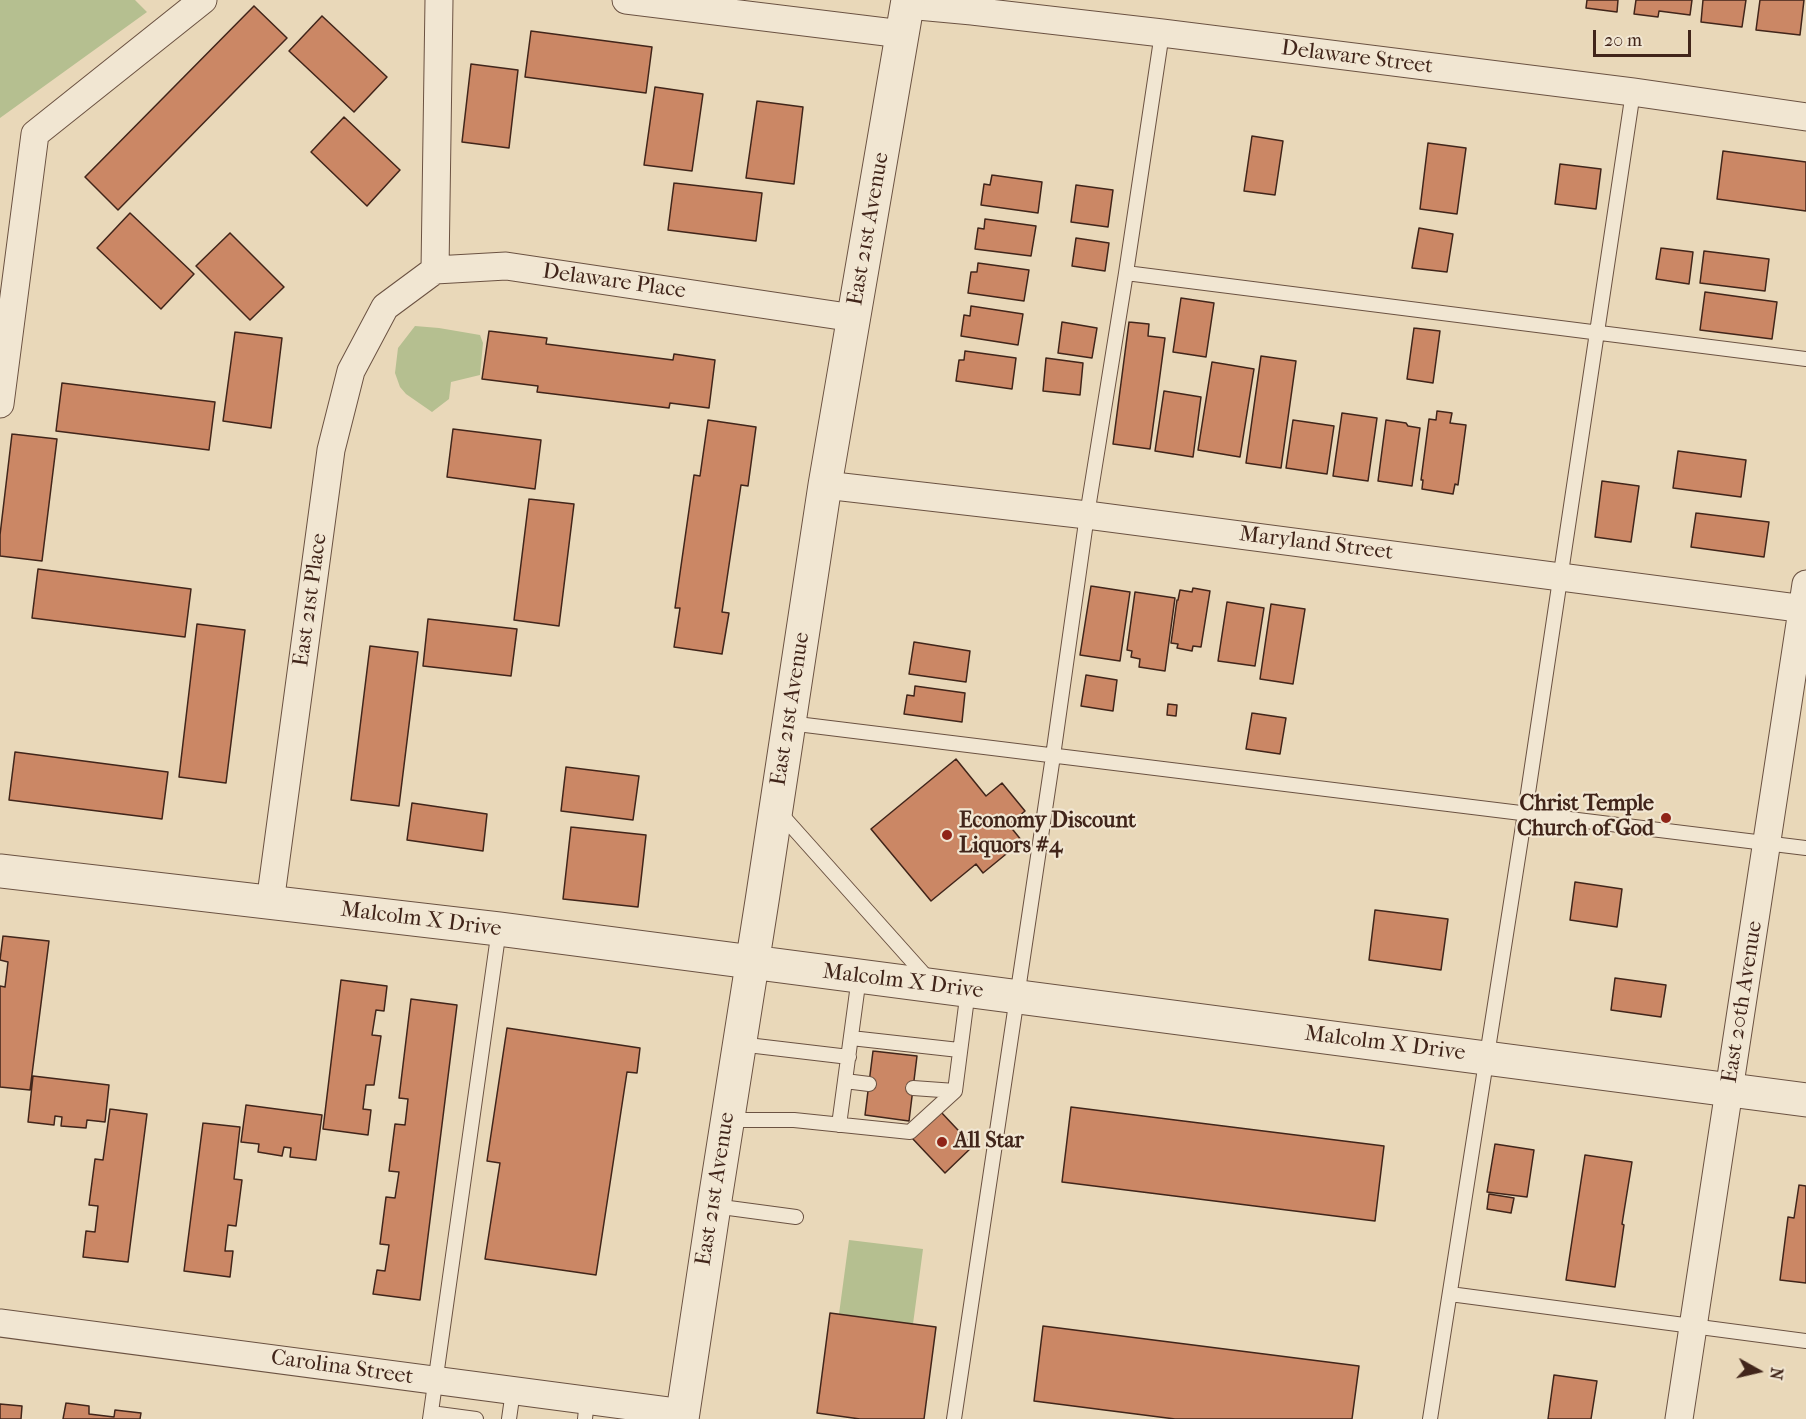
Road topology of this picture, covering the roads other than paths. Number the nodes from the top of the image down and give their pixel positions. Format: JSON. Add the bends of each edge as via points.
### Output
{"nodes":[{"id":1,"x":203,"y":0,"type":"edge"},
{"id":2,"x":439,"y":0,"type":"edge"},
{"id":3,"x":626,"y":0,"type":"edge"},
{"id":4,"x":906,"y":13,"type":"edge"},
{"id":5,"x":1162,"y":33,"type":"junction"},
{"id":6,"x":1633,"y":92,"type":"junction"},
{"id":7,"x":1806,"y":117,"type":"edge"},
{"id":8,"x":435,"y":270,"type":"junction"},
{"id":9,"x":1126,"y":273,"type":"junction"},
{"id":10,"x":854,"y":318,"type":"junction"},
{"id":11,"x":1597,"y":333,"type":"junction"},
{"id":12,"x":1806,"y":359,"type":"edge"},
{"id":13,"x":0,"y":404,"type":"edge"},
{"id":14,"x":825,"y":485,"type":"junction"},
{"id":15,"x":1087,"y":515,"type":"junction"},
{"id":16,"x":1560,"y":576,"type":"junction"},
{"id":17,"x":1805,"y":601,"type":"edge"},
{"id":18,"x":789,"y":723,"type":"junction"},
{"id":19,"x":1053,"y":756,"type":"junction"},
{"id":20,"x":776,"y":809,"type":"junction"},
{"id":21,"x":1525,"y":813,"type":"junction"},
{"id":22,"x":1767,"y":843,"type":"junction"},
{"id":23,"x":1806,"y":848,"type":"edge"},
{"id":24,"x":0,"y":871,"type":"edge"},
{"id":25,"x":270,"y":903,"type":"junction"},
{"id":26,"x":500,"y":929,"type":"junction"},
{"id":27,"x":752,"y":963,"type":"junction"},
{"id":28,"x":859,"y":977,"type":"junction"},
{"id":29,"x":936,"y":987,"type":"junction"},
{"id":30,"x":968,"y":990,"type":"junction"},
{"id":31,"x":1017,"y":996,"type":"junction"},
{"id":32,"x":851,"y":1038,"type":"junction"},
{"id":33,"x":738,"y":1044,"type":"junction"},
{"id":34,"x":959,"y":1050,"type":"junction"},
{"id":35,"x":849,"y":1057,"type":"junction"},
{"id":36,"x":1487,"y":1057,"type":"junction"},
{"id":37,"x":845,"y":1081,"type":"junction"},
{"id":38,"x":869,"y":1084,"type":"dead end"},
{"id":39,"x":913,"y":1088,"type":"dead end"},
{"id":40,"x":1729,"y":1089,"type":"junction"},
{"id":41,"x":955,"y":1091,"type":"junction"},
{"id":42,"x":1806,"y":1100,"type":"edge"},
{"id":43,"x":727,"y":1120,"type":"junction"},
{"id":44,"x":839,"y":1125,"type":"junction"},
{"id":45,"x":714,"y":1206,"type":"junction"},
{"id":46,"x":796,"y":1217,"type":"dead end"},
{"id":47,"x":1450,"y":1294,"type":"junction"},
{"id":48,"x":0,"y":1323,"type":"edge"},
{"id":49,"x":1693,"y":1326,"type":"junction"},
{"id":50,"x":1806,"y":1341,"type":"edge"},
{"id":51,"x":436,"y":1381,"type":"junction"},
{"id":52,"x":513,"y":1391,"type":"junction"},
{"id":53,"x":586,"y":1410,"type":"edge"},
{"id":54,"x":430,"y":1416,"type":"edge"},
{"id":55,"x":683,"y":1416,"type":"edge"},
{"id":56,"x":476,"y":1419,"type":"edge"},
{"id":57,"x":509,"y":1419,"type":"edge"},
{"id":58,"x":954,"y":1419,"type":"edge"},
{"id":59,"x":1430,"y":1419,"type":"edge"},
{"id":60,"x":1679,"y":1419,"type":"edge"}],
"edges":[{"from":1,"to":13,"type":"street","via":[[35,134]]},
{"from":2,"to":8,"type":"street"},
{"from":3,"to":4,"type":"street","name":"Delaware Street"},
{"from":4,"to":5,"type":"street","name":"Delaware Street","via":[[972,11]]},
{"from":4,"to":10,"type":"street","name":"East 21st Avenue"},
{"from":5,"to":6,"type":"street","name":"Delaware Street"},
{"from":5,"to":9,"type":"lane"},
{"from":6,"to":7,"type":"street","name":"Delaware Street"},
{"from":6,"to":11,"type":"lane"},
{"from":8,"to":10,"type":"street","name":"Delaware Place","via":[[506,266]]},
{"from":8,"to":25,"type":"street","name":"East 21st Place","via":[[385,308],[351,371],[331,450]]},
{"from":9,"to":11,"type":"lane"},
{"from":9,"to":15,"type":"lane"},
{"from":10,"to":14,"type":"street","name":"East 21st Avenue"},
{"from":11,"to":12,"type":"lane"},
{"from":11,"to":16,"type":"lane"},
{"from":14,"to":15,"type":"street","name":"Maryland Street"},
{"from":14,"to":18,"type":"street","name":"East 21st Avenue"},
{"from":15,"to":16,"type":"street","name":"Maryland Street"},
{"from":15,"to":19,"type":"lane"},
{"from":16,"to":17,"type":"street","name":"Maryland Street"},
{"from":16,"to":21,"type":"lane"},
{"from":17,"to":22,"type":"street","name":"East 20th Avenue"},
{"from":18,"to":19,"type":"lane"},
{"from":18,"to":20,"type":"street","name":"East 21st Avenue"},
{"from":19,"to":21,"type":"lane"},
{"from":19,"to":31,"type":"lane"},
{"from":20,"to":27,"type":"street","name":"East 21st Avenue"},
{"from":20,"to":29,"type":"lane"},
{"from":21,"to":22,"type":"lane"},
{"from":21,"to":36,"type":"lane"},
{"from":22,"to":23,"type":"lane"},
{"from":22,"to":40,"type":"street","name":"East 20th Avenue"},
{"from":24,"to":25,"type":"street","name":"Malcolm X Drive"},
{"from":25,"to":26,"type":"street","name":"Malcolm X Drive"},
{"from":26,"to":27,"type":"street","name":"Malcolm X Drive"},
{"from":26,"to":51,"type":"lane"},
{"from":27,"to":28,"type":"street","name":"Malcolm X Drive"},
{"from":27,"to":33,"type":"street","name":"East 21st Avenue"},
{"from":28,"to":29,"type":"street","name":"Malcolm X Drive"},
{"from":28,"to":32,"type":"lane"},
{"from":29,"to":30,"type":"street","name":"Malcolm X Drive"},
{"from":30,"to":31,"type":"street","name":"Malcolm X Drive"},
{"from":30,"to":34,"type":"lane"},
{"from":31,"to":36,"type":"street","name":"Malcolm X Drive"},
{"from":31,"to":58,"type":"lane"},
{"from":32,"to":34,"type":"lane"},
{"from":32,"to":35,"type":"lane"},
{"from":33,"to":35,"type":"lane"},
{"from":33,"to":43,"type":"street","name":"East 21st Avenue"},
{"from":34,"to":41,"type":"lane"},
{"from":35,"to":37,"type":"lane"},
{"from":36,"to":40,"type":"street","name":"Malcolm X Drive"},
{"from":36,"to":47,"type":"lane"},
{"from":37,"to":38,"type":"lane"},
{"from":37,"to":44,"type":"lane"},
{"from":39,"to":41,"type":"lane"},
{"from":40,"to":42,"type":"street","name":"Malcolm X Drive"},
{"from":40,"to":49,"type":"street","name":"East 20th Avenue"},
{"from":41,"to":44,"type":"lane","via":[[910,1132]]},
{"from":43,"to":44,"type":"lane"},
{"from":43,"to":45,"type":"street","name":"East 21st Avenue"},
{"from":45,"to":46,"type":"lane"},
{"from":45,"to":55,"type":"street","name":"East 21st Avenue"},
{"from":47,"to":49,"type":"lane"},
{"from":47,"to":59,"type":"lane"},
{"from":48,"to":51,"type":"street","name":"Carolina Street"},
{"from":49,"to":50,"type":"lane"},
{"from":49,"to":60,"type":"street","name":"East 20th Avenue"},
{"from":51,"to":52,"type":"street","name":"Carolina Street"},
{"from":51,"to":54,"type":"lane"},
{"from":52,"to":53,"type":"street","name":"Carolina Street"},
{"from":52,"to":57,"type":"lane"},
{"from":53,"to":55,"type":"street","name":"Carolina Street"},
{"from":54,"to":56,"type":"lane"}]}
